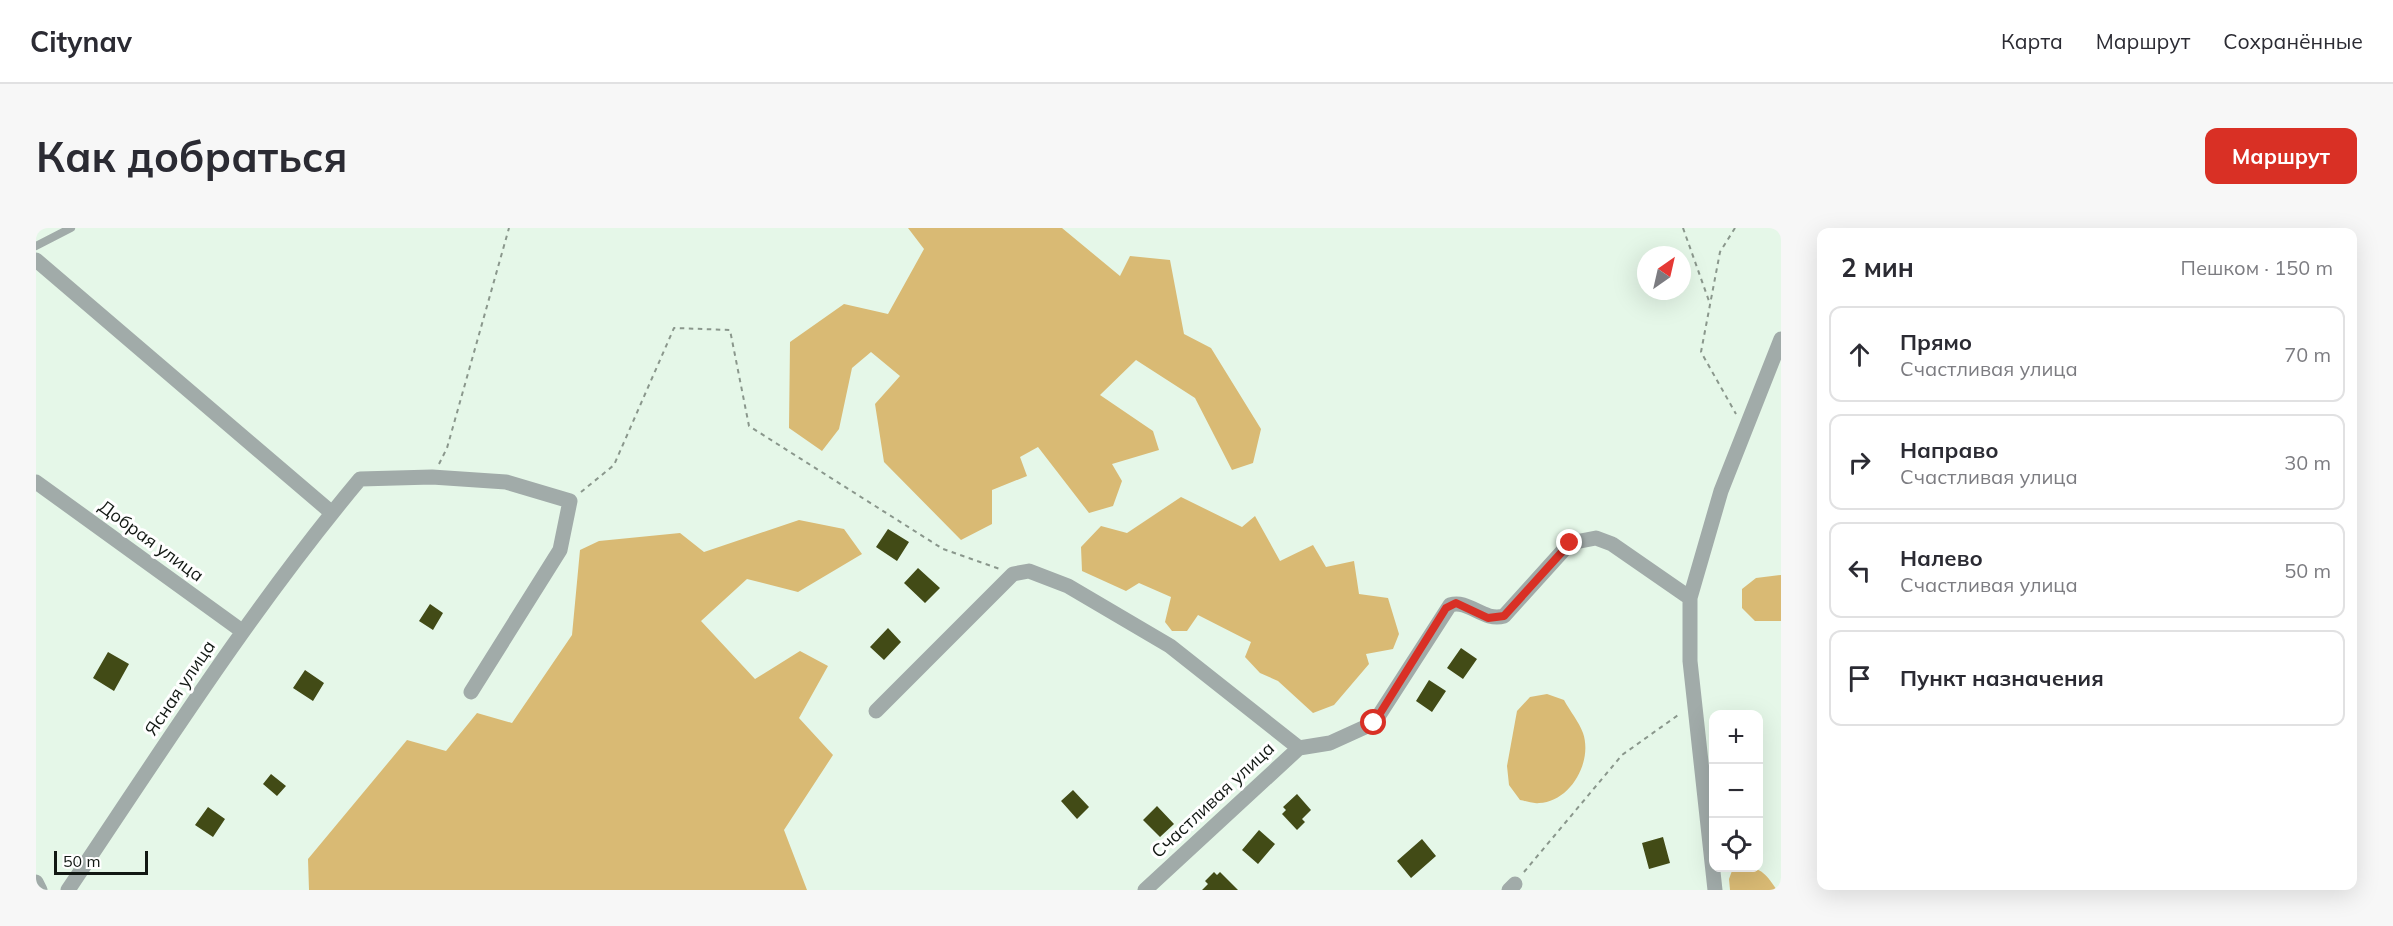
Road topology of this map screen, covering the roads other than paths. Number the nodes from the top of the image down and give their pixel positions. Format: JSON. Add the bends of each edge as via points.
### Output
{"nodes":[{"id":1,"x":71,"y":228,"type":"edge"},
{"id":2,"x":36,"y":246,"type":"edge"},
{"id":3,"x":36,"y":260,"type":"edge"},
{"id":4,"x":1781,"y":339,"type":"edge"},
{"id":5,"x":36,"y":482,"type":"edge"},
{"id":6,"x":332,"y":513,"type":"junction"},
{"id":7,"x":1690,"y":598,"type":"junction"},
{"id":8,"x":242,"y":632,"type":"junction"},
{"id":9,"x":471,"y":692,"type":"dead end"},
{"id":10,"x":876,"y":711,"type":"dead end"},
{"id":11,"x":1299,"y":748,"type":"junction"},
{"id":12,"x":36,"y":882,"type":"edge"},
{"id":13,"x":40,"y":890,"type":"edge"},
{"id":14,"x":68,"y":890,"type":"edge"},
{"id":15,"x":1145,"y":890,"type":"edge"},
{"id":16,"x":1715,"y":890,"type":"edge"}],
"edges":[{"from":1,"to":2,"type":"lane"},
{"from":3,"to":6,"type":"street"},
{"from":4,"to":7,"type":"street","via":[[1721,491]]},
{"from":5,"to":8,"type":"street","name":"Добрая улица"},
{"from":6,"to":8,"type":"street","name":"Ясная улица"},
{"from":6,"to":9,"type":"street","name":"Ясная улица","via":[[360,479],[432,477],[506,482],[570,501],[560,550]]},
{"from":7,"to":11,"type":"street","name":"Счастливая улица","via":[[1612,544],[1596,538],[1570,543],[1504,616],[1488,618],[1456,603],[1446,608],[1374,723],[1330,743]]},
{"from":7,"to":16,"type":"street","via":[[1690,661]]},
{"from":8,"to":14,"type":"street","name":"Ясная улица"},
{"from":10,"to":11,"type":"street","via":[[1013,574],[1029,571],[1068,586],[1170,646]]},
{"from":11,"to":15,"type":"street","name":"Счастливая улица"},
{"from":12,"to":13,"type":"street"}]}
